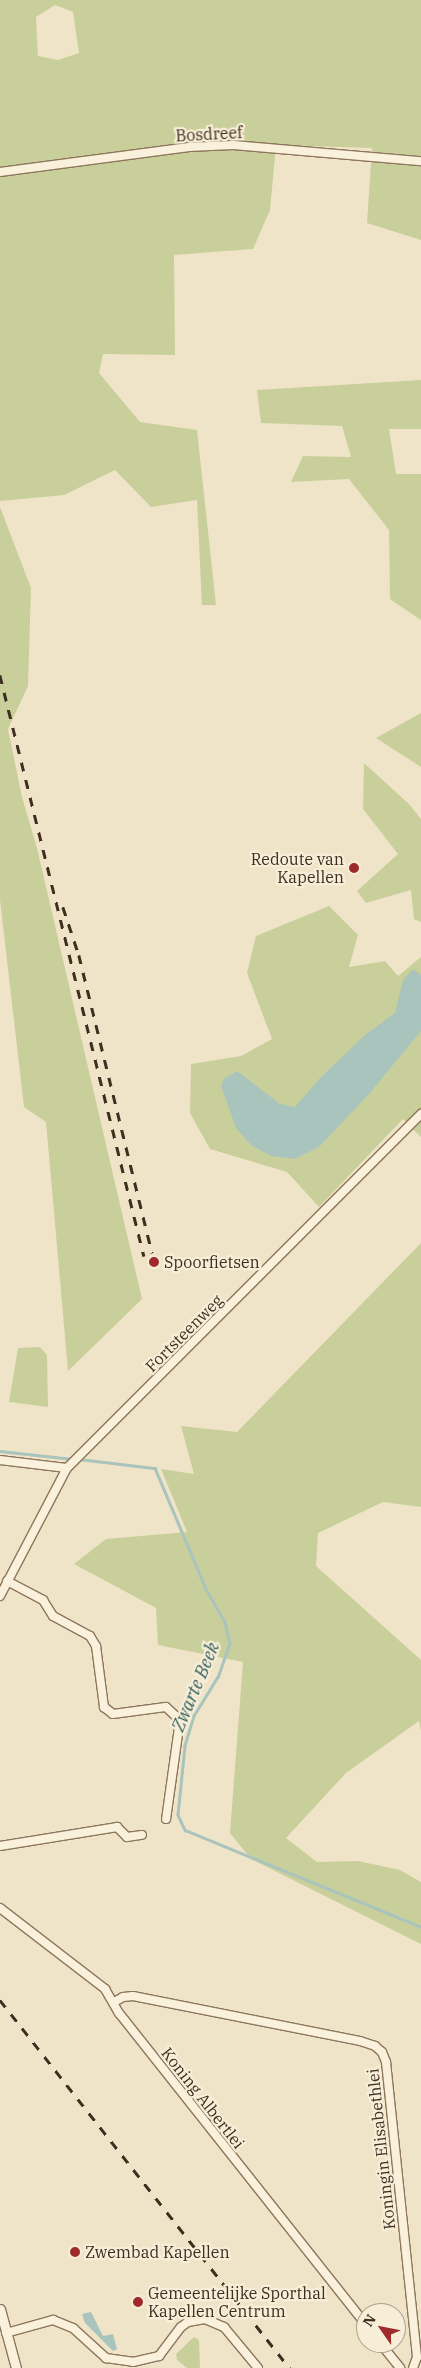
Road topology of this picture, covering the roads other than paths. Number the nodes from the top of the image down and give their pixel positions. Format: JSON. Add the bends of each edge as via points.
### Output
{"nodes":[{"id":1,"x":421,"y":161,"type":"edge"},
{"id":2,"x":0,"y":172,"type":"edge"},
{"id":3,"x":421,"y":1114,"type":"edge"},
{"id":4,"x":0,"y":1460,"type":"edge"},
{"id":5,"x":67,"y":1468,"type":"junction"},
{"id":6,"x":7,"y":1581,"type":"junction"},
{"id":7,"x":0,"y":1596,"type":"edge"},
{"id":8,"x":166,"y":1819,"type":"dead end"},
{"id":9,"x":142,"y":1835,"type":"dead end"},
{"id":10,"x":0,"y":1846,"type":"edge"},
{"id":11,"x":0,"y":1908,"type":"edge"},
{"id":12,"x":114,"y":2002,"type":"junction"},
{"id":13,"x":0,"y":2309,"type":"edge"},
{"id":14,"x":356,"y":2312,"type":"edge"},
{"id":15,"x":6,"y":2333,"type":"junction"},
{"id":16,"x":388,"y":2353,"type":"edge"},
{"id":17,"x":16,"y":2368,"type":"edge"},
{"id":18,"x":258,"y":2368,"type":"edge"},
{"id":19,"x":400,"y":2368,"type":"edge"},
{"id":20,"x":413,"y":2368,"type":"edge"}],
"edges":[{"from":1,"to":2,"type":"street","name":"Bosdreef","via":[[233,145],[180,148]]},
{"from":3,"to":5,"type":"street","name":"Fortsteenweg"},
{"from":4,"to":5,"type":"street"},
{"from":5,"to":6,"type":"street","name":"Fortsteenweg"},
{"from":6,"to":7,"type":"street","name":"Fortsteenweg"},
{"from":6,"to":8,"type":"street","via":[[43,1600],[53,1616],[90,1636],[96,1646],[104,1708],[113,1714],[166,1707],[180,1720]]},
{"from":9,"to":10,"type":"street","via":[[127,1837],[118,1827]]},
{"from":11,"to":12,"type":"street","name":"Koning Albertlei","via":[[93,1978]]},
{"from":12,"to":14,"type":"street","name":"Koning Albertlei","via":[[119,2013]]},
{"from":12,"to":20,"type":"street","name":"Koningin Elisabethlei","via":[[133,1996],[360,2041],[382,2052],[386,2062],[417,2357]]},
{"from":13,"to":15,"type":"street"},
{"from":15,"to":17,"type":"street"},
{"from":15,"to":18,"type":"street","via":[[54,2320],[74,2328],[106,2358],[132,2362],[159,2356],[181,2327],[204,2319],[224,2327]]},
{"from":16,"to":19,"type":"street"}]}
